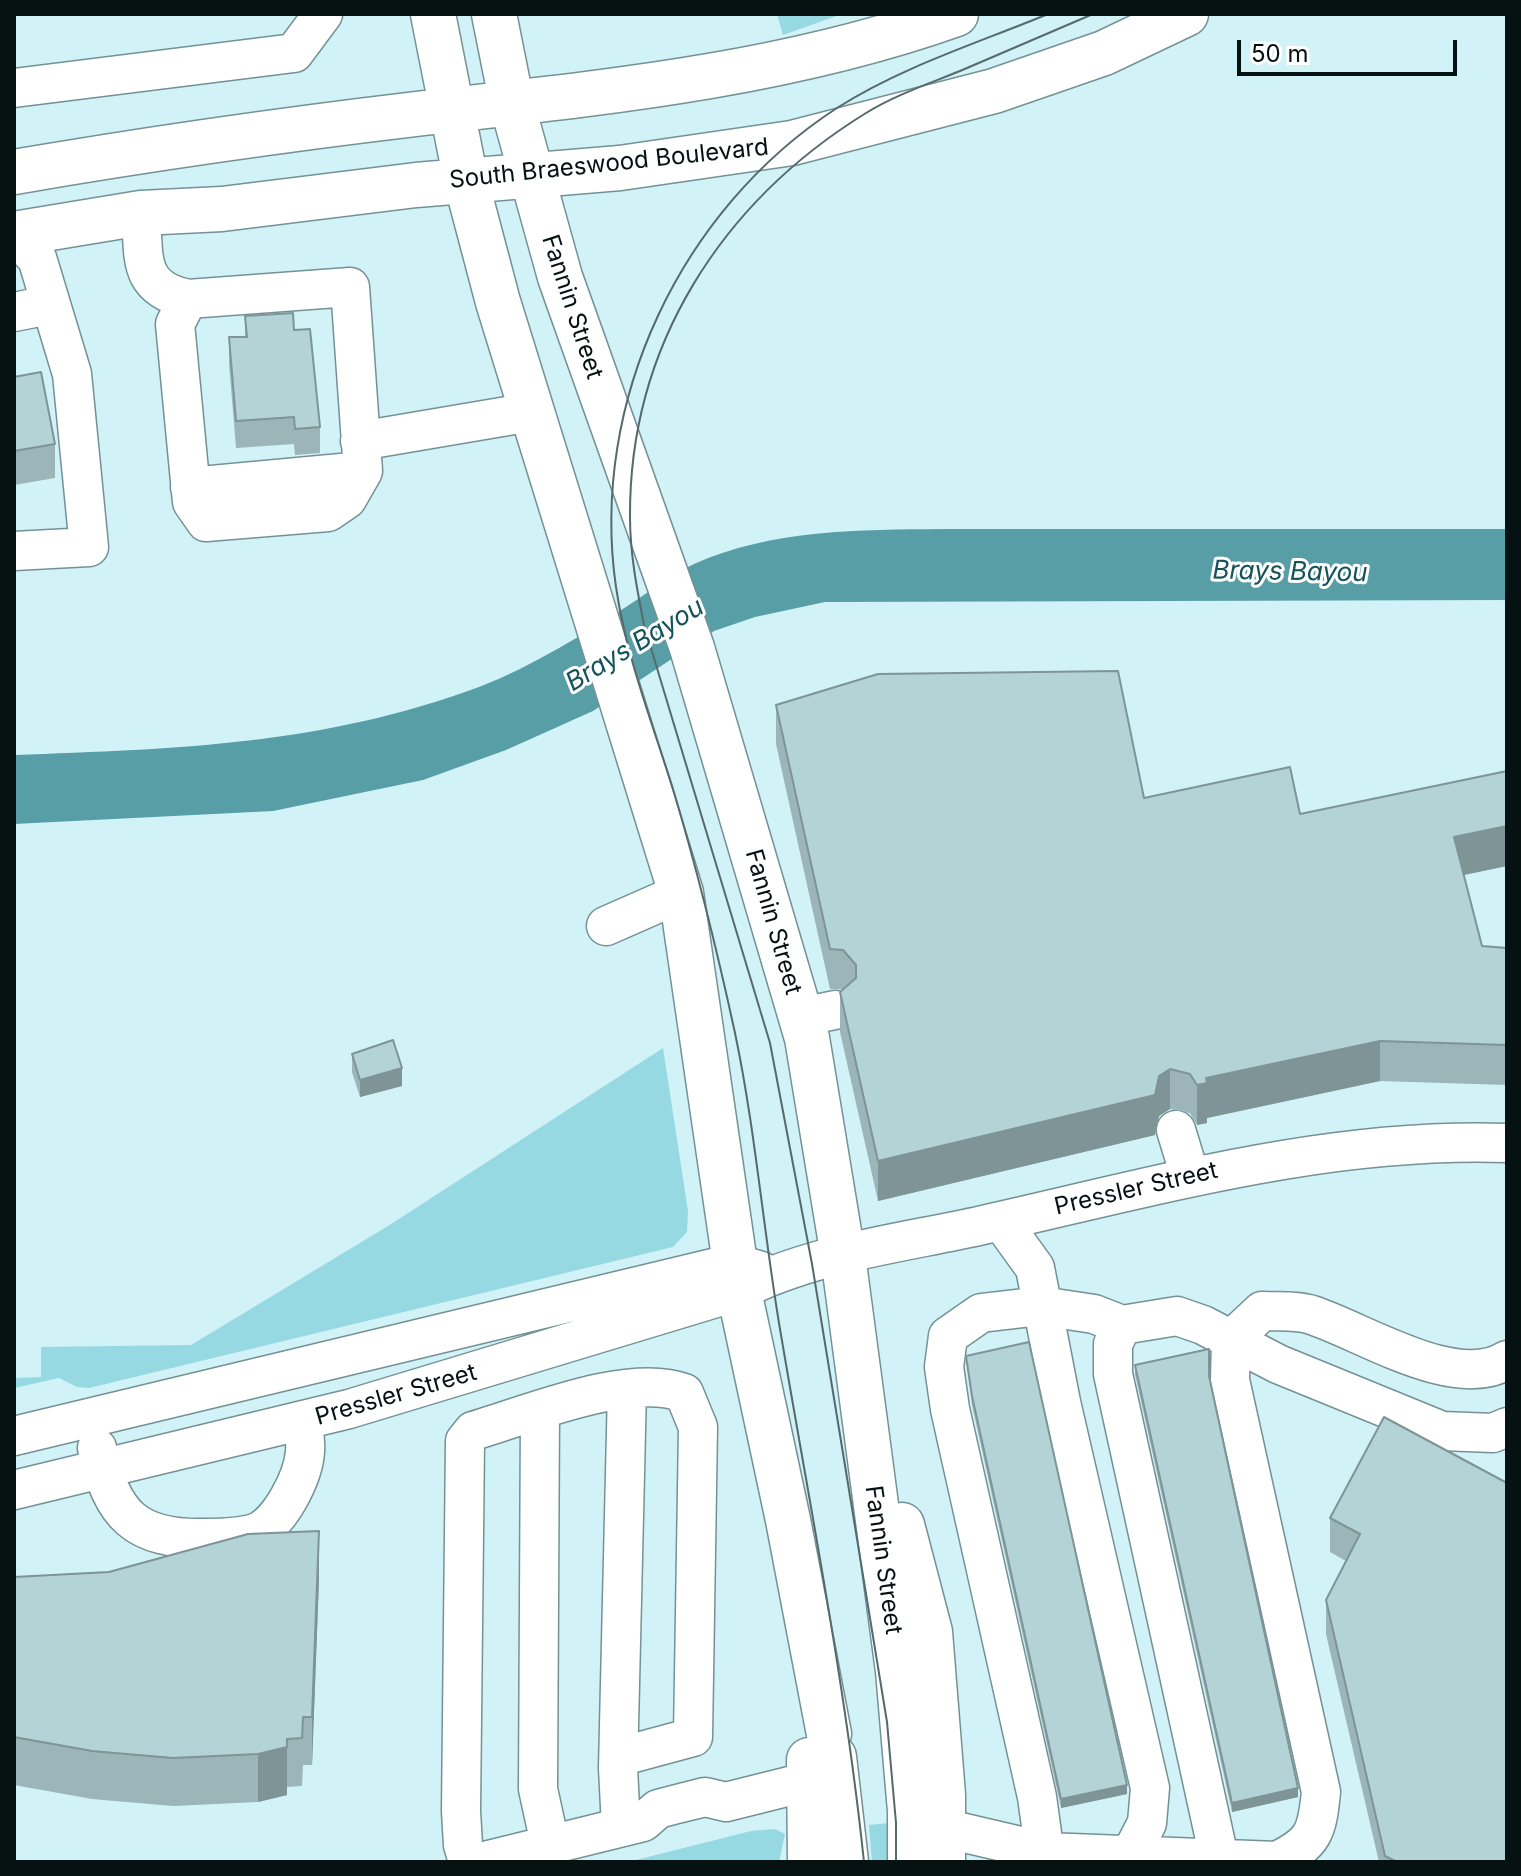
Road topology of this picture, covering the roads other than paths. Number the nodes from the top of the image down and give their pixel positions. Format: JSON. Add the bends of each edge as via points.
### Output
{"nodes":[{"id":1,"x":323,"y":14,"type":"edge"},
{"id":2,"x":433,"y":14,"type":"edge"},
{"id":3,"x":494,"y":14,"type":"edge"},
{"id":4,"x":956,"y":14,"type":"edge"},
{"id":5,"x":1186,"y":14,"type":"edge"},
{"id":6,"x":14,"y":88,"type":"edge"},
{"id":7,"x":512,"y":104,"type":"junction"},
{"id":8,"x":452,"y":110,"type":"junction"},
{"id":9,"x":14,"y":172,"type":"edge"},
{"id":10,"x":531,"y":175,"type":"junction"},
{"id":11,"x":466,"y":181,"type":"junction"},
{"id":12,"x":141,"y":213,"type":"junction"},
{"id":13,"x":14,"y":235,"type":"edge"},
{"id":14,"x":188,"y":299,"type":"junction"},
{"id":15,"x":31,"y":309,"type":"edge"},
{"id":16,"x":531,"y":412,"type":"junction"},
{"id":17,"x":361,"y":456,"type":"junction"},
{"id":18,"x":14,"y":551,"type":"edge"},
{"id":19,"x":681,"y":893,"type":"junction"},
{"id":20,"x":606,"y":926,"type":"dead end"},
{"id":21,"x":1176,"y":1130,"type":"dead end"},
{"id":22,"x":1507,"y":1143,"type":"edge"},
{"id":23,"x":1190,"y":1176,"type":"junction"},
{"id":24,"x":1001,"y":1221,"type":"junction"},
{"id":25,"x":843,"y":1256,"type":"junction"},
{"id":26,"x":748,"y":1276,"type":"junction"},
{"id":27,"x":1041,"y":1306,"type":"junction"},
{"id":28,"x":1122,"y":1325,"type":"junction"},
{"id":29,"x":853,"y":1337,"type":"junction"},
{"id":30,"x":417,"y":1340,"type":"junction"},
{"id":31,"x":1231,"y":1340,"type":"junction"},
{"id":32,"x":1507,"y":1360,"type":"edge"},
{"id":33,"x":428,"y":1386,"type":"junction"},
{"id":34,"x":627,"y":1389,"type":"junction"},
{"id":35,"x":540,"y":1411,"type":"junction"},
{"id":36,"x":90,"y":1418,"type":"junction"},
{"id":37,"x":302,"y":1421,"type":"junction"},
{"id":38,"x":1507,"y":1427,"type":"edge"},
{"id":39,"x":14,"y":1436,"type":"edge"},
{"id":40,"x":102,"y":1471,"type":"junction"},
{"id":41,"x":14,"y":1490,"type":"edge"},
{"id":42,"x":818,"y":1754,"type":"junction"},
{"id":43,"x":619,"y":1757,"type":"junction"},
{"id":44,"x":632,"y":1824,"type":"junction"},
{"id":45,"x":550,"y":1844,"type":"junction"},
{"id":46,"x":943,"y":1845,"type":"edge"},
{"id":47,"x":1130,"y":1856,"type":"junction"},
{"id":48,"x":1046,"y":1857,"type":"edge"},
{"id":49,"x":1220,"y":1860,"type":"edge"},
{"id":50,"x":468,"y":1862,"type":"edge"},
{"id":51,"x":481,"y":1862,"type":"edge"},
{"id":52,"x":810,"y":1862,"type":"edge"},
{"id":53,"x":846,"y":1862,"type":"edge"},
{"id":54,"x":910,"y":1862,"type":"edge"}],
"edges":[{"from":1,"to":6,"type":"street","via":[[294,53]]},
{"from":2,"to":8,"type":"main road"},
{"from":3,"to":7,"type":"main road","name":"Fannin Street"},
{"from":4,"to":7,"type":"main road","via":[[804,58],[676,83]]},
{"from":5,"to":10,"type":"main road","name":"South Braeswood Boulevard","via":[[1104,53],[994,91],[839,132],[738,153]]},
{"from":7,"to":8,"type":"main road"},
{"from":7,"to":10,"type":"main road","name":"Fannin Street"},
{"from":8,"to":9,"type":"main road"},
{"from":8,"to":11,"type":"main road"},
{"from":10,"to":11,"type":"main road","name":"South Braeswood Boulevard"},
{"from":10,"to":25,"type":"main road","name":"Fannin Street","via":[[560,277],[692,648],[722,751],[818,1013]]},
{"from":11,"to":12,"type":"main road","name":"South Braeswood Boulevard"},
{"from":11,"to":16,"type":"main road"},
{"from":12,"to":13,"type":"main road","name":"South Braeswood Boulevard"},
{"from":12,"to":14,"type":"street","via":[[146,275],[164,294]]},
{"from":13,"to":15,"type":"street","via":[[37,258]]},
{"from":14,"to":17,"type":"street","via":[[350,287]]},
{"from":14,"to":17,"type":"street","via":[[175,324],[192,502],[206,522],[328,512],[347,499]]},
{"from":15,"to":18,"type":"street","via":[[58,377],[89,547]]},
{"from":16,"to":17,"type":"street"},
{"from":16,"to":19,"type":"main road"},
{"from":19,"to":20,"type":"street"},
{"from":19,"to":26,"type":"main road"},
{"from":21,"to":23,"type":"street"},
{"from":22,"to":23,"type":"street","name":"Pressler Street","via":[[1370,1147]]},
{"from":23,"to":24,"type":"street","name":"Pressler Street"},
{"from":24,"to":25,"type":"street","name":"Pressler Street"},
{"from":24,"to":27,"type":"street","via":[[1035,1268]]},
{"from":25,"to":26,"type":"street","name":"Pressler Street"},
{"from":25,"to":29,"type":"main road","name":"Fannin Street"},
{"from":26,"to":30,"type":"street","name":"Pressler Street"},
{"from":26,"to":33,"type":"street","name":"Pressler Street"},
{"from":26,"to":42,"type":"main road","via":[[788,1520]]},
{"from":27,"to":28,"type":"street","via":[[1094,1314]]},
{"from":27,"to":47,"type":"street","via":[[1150,1788],[1147,1823]]},
{"from":27,"to":48,"type":"street","via":[[981,1313],[948,1336],[944,1367]]},
{"from":28,"to":31,"type":"street","via":[[1177,1316]]},
{"from":28,"to":49,"type":"street","via":[[1113,1344],[1113,1374]]},
{"from":29,"to":46,"type":"main road","via":[[930,1632]]},
{"from":29,"to":54,"type":"main road","name":"Fannin Street","via":[[898,1671]]},
{"from":30,"to":33,"type":"street"},
{"from":30,"to":36,"type":"street","name":"Pressler Street"},
{"from":31,"to":32,"type":"street","via":[[1262,1311],[1309,1314],[1430,1363],[1461,1369]]},
{"from":31,"to":38,"type":"street","via":[[1442,1431],[1493,1433]]},
{"from":31,"to":49,"type":"street","via":[[1230,1380],[1321,1792],[1318,1824],[1305,1847],[1277,1861]]},
{"from":33,"to":37,"type":"street","name":"Pressler Street"},
{"from":34,"to":35,"type":"street"},
{"from":34,"to":43,"type":"street"},
{"from":34,"to":43,"type":"street","via":[[670,1388],[684,1393],[698,1427],[693,1737]]},
{"from":35,"to":45,"type":"street","via":[[538,1789]]},
{"from":35,"to":50,"type":"street","via":[[473,1431],[465,1441],[461,1811]]},
{"from":36,"to":39,"type":"street","name":"Pressler Street"},
{"from":36,"to":40,"type":"street"},
{"from":37,"to":40,"type":"street","name":"Pressler Street"},
{"from":37,"to":40,"type":"street","via":[[305,1456],[288,1498],[257,1532],[231,1538],[158,1537],[129,1518]]},
{"from":40,"to":41,"type":"street","name":"Pressler Street"},
{"from":42,"to":44,"type":"street","via":[[726,1802],[710,1816],[663,1828]]},
{"from":42,"to":52,"type":"main road"},
{"from":42,"to":53,"type":"main road"},
{"from":43,"to":44,"type":"street"},
{"from":44,"to":45,"type":"street"},
{"from":45,"to":51,"type":"street"},
{"from":46,"to":48,"type":"street"},
{"from":47,"to":48,"type":"street"},
{"from":47,"to":49,"type":"street"}]}
